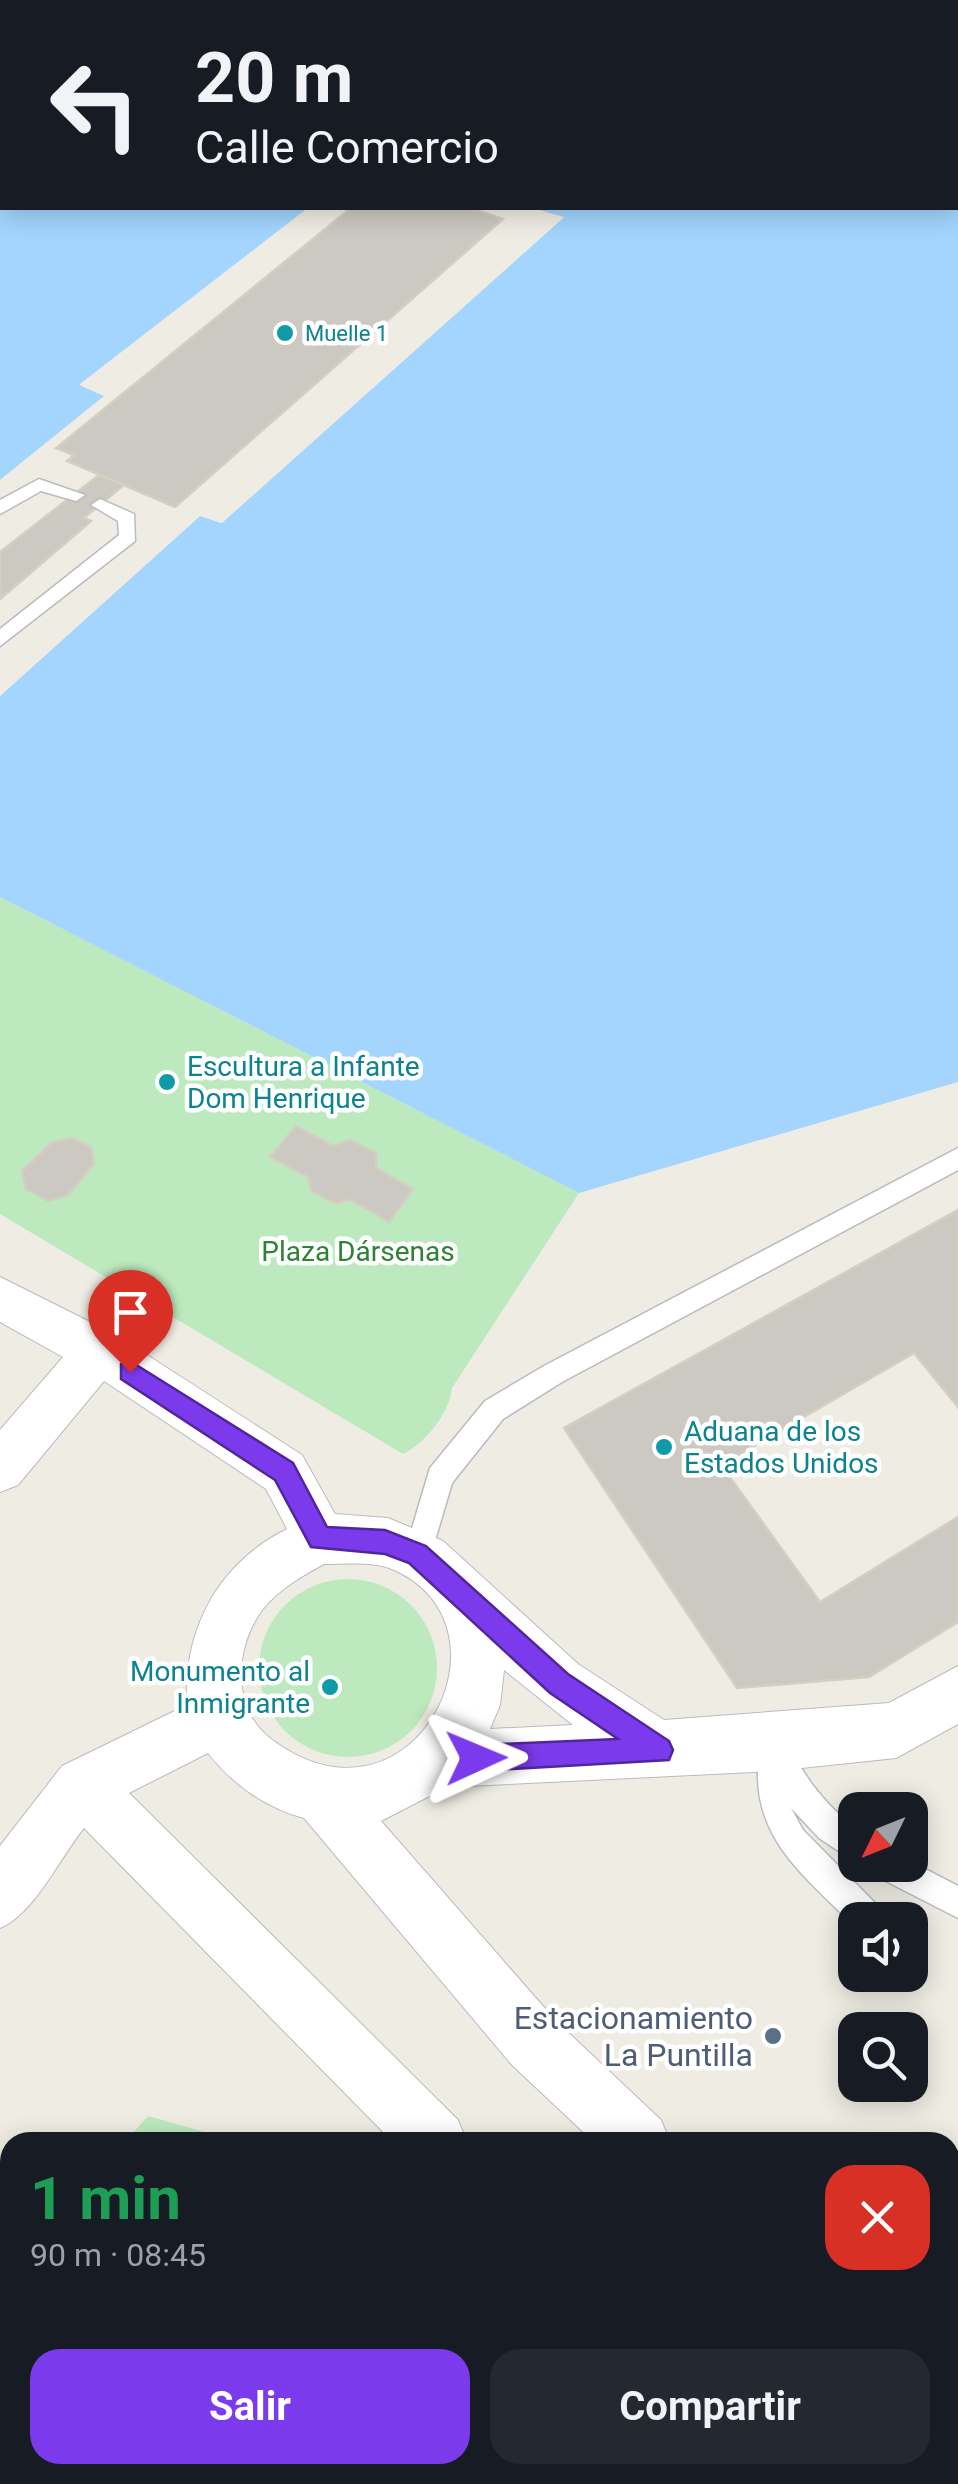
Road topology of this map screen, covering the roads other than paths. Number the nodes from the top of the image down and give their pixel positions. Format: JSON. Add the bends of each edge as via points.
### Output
{"nodes":[{"id":1,"x":76,"y":495,"type":"dead end"},
{"id":2,"x":100,"y":505,"type":"dead end"},
{"id":3,"x":0,"y":508,"type":"edge"},
{"id":4,"x":0,"y":639,"type":"edge"},
{"id":5,"x":958,"y":1158,"type":"edge"},
{"id":6,"x":0,"y":1298,"type":"edge"},
{"id":7,"x":99,"y":1352,"type":"junction"},
{"id":8,"x":0,"y":1468,"type":"edge"},
{"id":9,"x":320,"y":1539,"type":"junction"},
{"id":10,"x":418,"y":1554,"type":"junction"},
{"id":11,"x":460,"y":1593,"type":"junction"},
{"id":12,"x":958,"y":1692,"type":"edge"},
{"id":13,"x":218,"y":1718,"type":"junction"},
{"id":14,"x":773,"y":1743,"type":"junction"},
{"id":15,"x":659,"y":1750,"type":"junction"},
{"id":16,"x":441,"y":1758,"type":"junction"},
{"id":17,"x":82,"y":1786,"type":"junction"},
{"id":18,"x":324,"y":1798,"type":"junction"},
{"id":19,"x":838,"y":1835,"type":"edge"},
{"id":20,"x":919,"y":1882,"type":"edge"},
{"id":21,"x":0,"y":1899,"type":"edge"},
{"id":22,"x":852,"y":1902,"type":"edge"},
{"id":23,"x":958,"y":1903,"type":"edge"},
{"id":24,"x":426,"y":2132,"type":"edge"},
{"id":25,"x":628,"y":2132,"type":"edge"}],
"edges":[{"from":1,"to":3,"type":"lane","via":[[38,485]]},
{"from":2,"to":4,"type":"lane","via":[[126,518],[128,537]]},
{"from":5,"to":10,"type":"lane","via":[[494,1410],[440,1478]]},
{"from":6,"to":7,"type":"street"},
{"from":7,"to":8,"type":"street"},
{"from":7,"to":9,"type":"street","via":[[284,1472]]},
{"from":9,"to":10,"type":"street","via":[[385,1542]]},
{"from":9,"to":13,"type":"street","via":[[276,1561],[244,1591],[223,1630],[215,1674]]},
{"from":10,"to":11,"type":"street"},
{"from":11,"to":15,"type":"street","via":[[559,1684]]},
{"from":11,"to":16,"type":"street","via":[[477,1633],[480,1677],[468,1720]]},
{"from":12,"to":14,"type":"street","via":[[896,1730]]},
{"from":13,"to":17,"type":"street"},
{"from":13,"to":18,"type":"street","via":[[246,1756],[281,1783]]},
{"from":14,"to":15,"type":"street"},
{"from":14,"to":19,"type":"lane","via":[[792,1789]]},
{"from":14,"to":22,"type":"lane","via":[[772,1801],[792,1841]]},
{"from":15,"to":16,"type":"street"},
{"from":16,"to":18,"type":"street","via":[[406,1784],[380,1793]]},
{"from":17,"to":21,"type":"street"},
{"from":17,"to":24,"type":"street"},
{"from":18,"to":25,"type":"street","via":[[534,2043]]},
{"from":20,"to":23,"type":"lane"}]}
